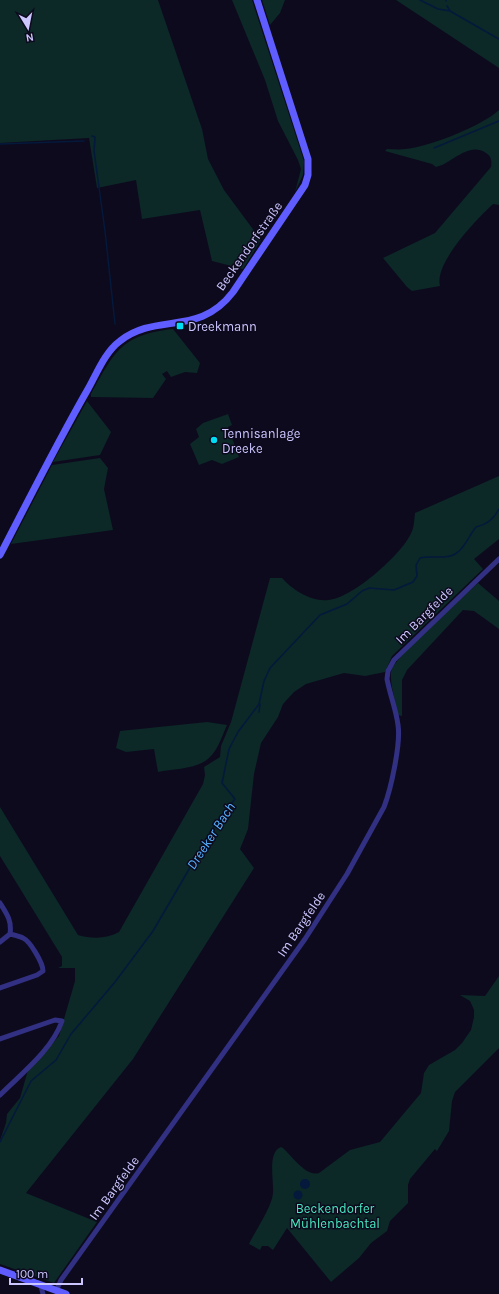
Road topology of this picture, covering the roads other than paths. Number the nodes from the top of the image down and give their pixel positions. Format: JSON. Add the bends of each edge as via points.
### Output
{"nodes":[{"id":1,"x":257,"y":0,"type":"edge"},
{"id":2,"x":0,"y":555,"type":"edge"},
{"id":3,"x":499,"y":559,"type":"edge"},
{"id":4,"x":0,"y":903,"type":"edge"},
{"id":5,"x":10,"y":934,"type":"junction"},
{"id":6,"x":0,"y":942,"type":"edge"},
{"id":7,"x":0,"y":988,"type":"edge"},
{"id":8,"x":0,"y":1039,"type":"edge"},
{"id":9,"x":0,"y":1095,"type":"edge"},
{"id":10,"x":0,"y":1270,"type":"edge"},
{"id":11,"x":41,"y":1286,"type":"junction"},
{"id":12,"x":56,"y":1290,"type":"junction"},
{"id":13,"x":43,"y":1294,"type":"edge"},
{"id":14,"x":66,"y":1294,"type":"edge"}],
"edges":[{"from":1,"to":2,"type":"street","name":"Beckendorfstraße","via":[[308,159],[305,185],[233,292],[219,308],[193,320],[139,330],[118,342],[112,349],[83,398]]},
{"from":3,"to":12,"type":"street","name":"Im Bargfelde","via":[[391,665],[387,679],[399,736],[384,807],[347,874],[305,939]]},
{"from":4,"to":5,"type":"street","via":[[11,922]]},
{"from":5,"to":6,"type":"street"},
{"from":5,"to":7,"type":"street","via":[[28,941],[41,962],[43,971]]},
{"from":8,"to":9,"type":"street","via":[[55,1020],[62,1021],[58,1034]]},
{"from":10,"to":11,"type":"street"},
{"from":11,"to":12,"type":"street"},
{"from":11,"to":13,"type":"street"},
{"from":12,"to":14,"type":"street"}]}
